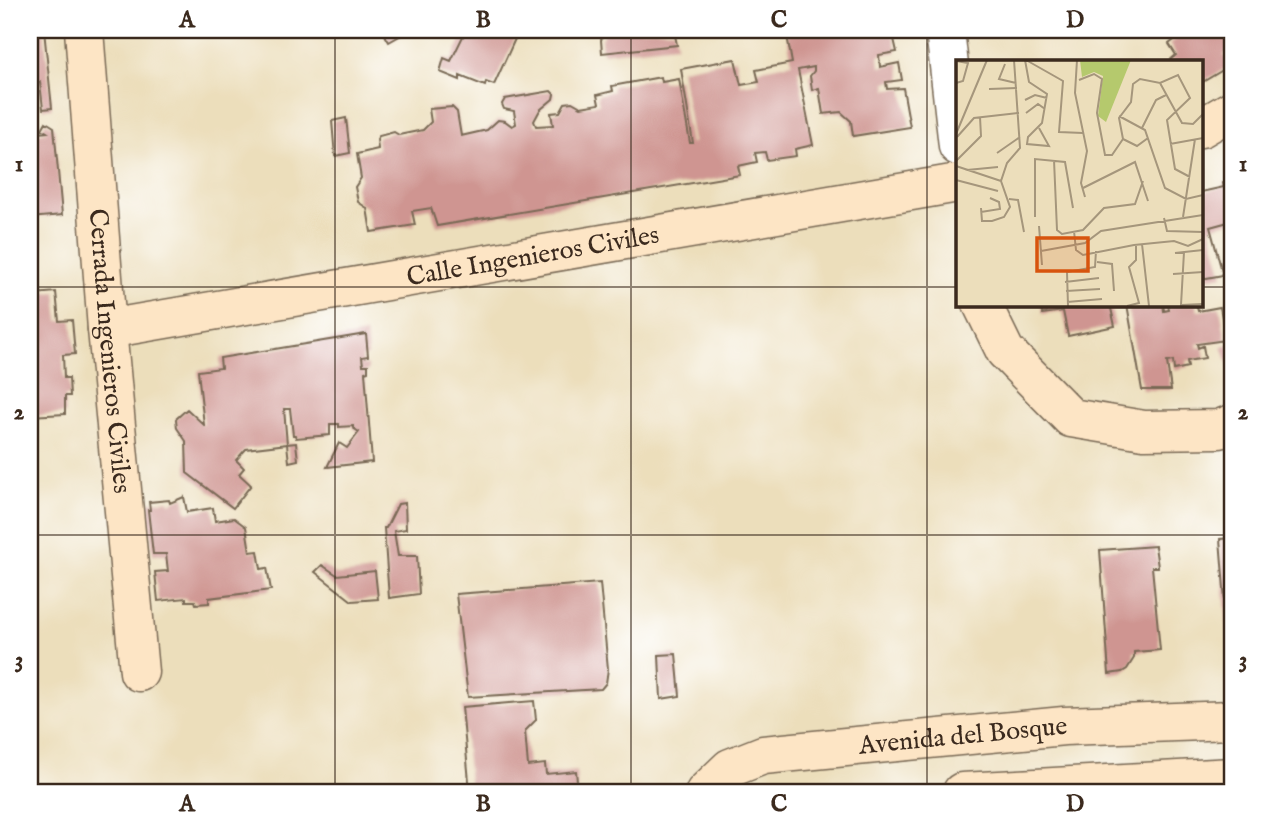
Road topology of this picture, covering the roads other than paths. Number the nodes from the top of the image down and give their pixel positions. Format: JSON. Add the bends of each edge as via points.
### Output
{"nodes":[{"id":1,"x":84,"y":30,"type":"edge"},
{"id":2,"x":945,"y":30,"type":"edge"},
{"id":3,"x":1232,"y":110,"type":"edge"},
{"id":4,"x":1202,"y":127,"type":"edge"},
{"id":5,"x":956,"y":136,"type":"edge"},
{"id":6,"x":956,"y":183,"type":"edge"},
{"id":7,"x":983,"y":306,"type":"edge"},
{"id":8,"x":107,"y":329,"type":"junction"},
{"id":9,"x":1232,"y":424,"type":"edge"},
{"id":10,"x":139,"y":672,"type":"dead end"},
{"id":11,"x":1232,"y":720,"type":"edge"},
{"id":12,"x":1232,"y":777,"type":"edge"},
{"id":13,"x":707,"y":792,"type":"edge"},
{"id":14,"x":961,"y":792,"type":"edge"}],
"edges":[{"from":1,"to":8,"type":"street","name":"Cerrada Ingenieros Civiles"},
{"from":2,"to":5,"type":"street"},
{"from":3,"to":4,"type":"street"},
{"from":6,"to":8,"type":"street","name":"Calle Ingenieros Civiles"},
{"from":7,"to":9,"type":"street","via":[[1005,351],[1071,418],[1144,430],[1219,429]]},
{"from":8,"to":10,"type":"street","name":"Cerrada Ingenieros Civiles"},
{"from":11,"to":13,"type":"street","name":"Avenida del Bosque","via":[[1064,726],[763,755],[730,768]]},
{"from":12,"to":14,"type":"street"}]}
